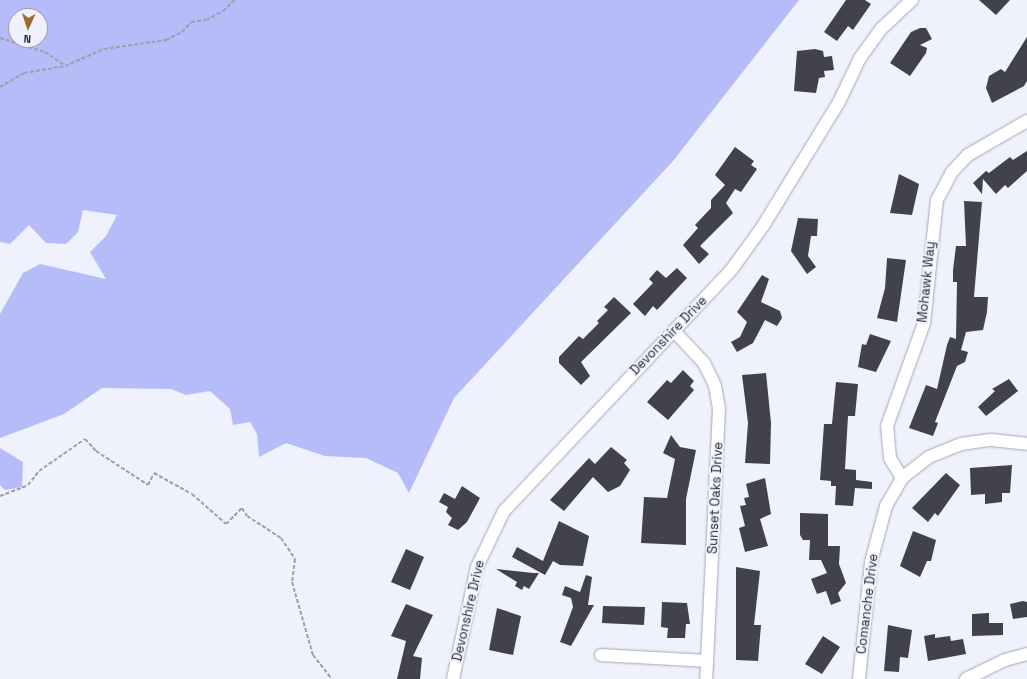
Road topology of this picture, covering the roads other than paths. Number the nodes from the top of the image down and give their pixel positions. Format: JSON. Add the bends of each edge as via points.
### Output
{"nodes":[{"id":1,"x":912,"y":0,"type":"edge"},
{"id":2,"x":1027,"y":120,"type":"edge"},
{"id":3,"x":674,"y":331,"type":"junction"},
{"id":4,"x":1027,"y":444,"type":"edge"},
{"id":5,"x":902,"y":478,"type":"junction"},
{"id":6,"x":601,"y":654,"type":"dead end"},
{"id":7,"x":1027,"y":654,"type":"edge"},
{"id":8,"x":707,"y":661,"type":"junction"},
{"id":9,"x":969,"y":678,"type":"edge"},
{"id":10,"x":453,"y":679,"type":"edge"},
{"id":11,"x":706,"y":679,"type":"edge"},
{"id":12,"x":859,"y":679,"type":"edge"}],
"edges":[{"from":1,"to":3,"type":"street","name":"Devonshire Drive","via":[[882,28],[860,58],[839,102],[748,247]]},
{"from":2,"to":5,"type":"street","name":"Mohawk Way","via":[[968,155],[952,172],[937,200],[924,323],[887,426],[890,458]]},
{"from":3,"to":8,"type":"street","name":"Sunset Oaks Drive","via":[[704,363],[715,386],[719,408]]},
{"from":3,"to":10,"type":"street","name":"Devonshire Drive","via":[[521,489],[496,523],[477,567]]},
{"from":4,"to":5,"type":"street","name":"Comanche Drive","via":[[991,440],[960,444],[929,457]]},
{"from":5,"to":12,"type":"street","name":"Comanche Drive","via":[[886,506],[872,558]]},
{"from":6,"to":8,"type":"street"},
{"from":7,"to":9,"type":"street","via":[[1005,660]]},
{"from":8,"to":11,"type":"street","name":"Sunset Oaks Drive"}]}
